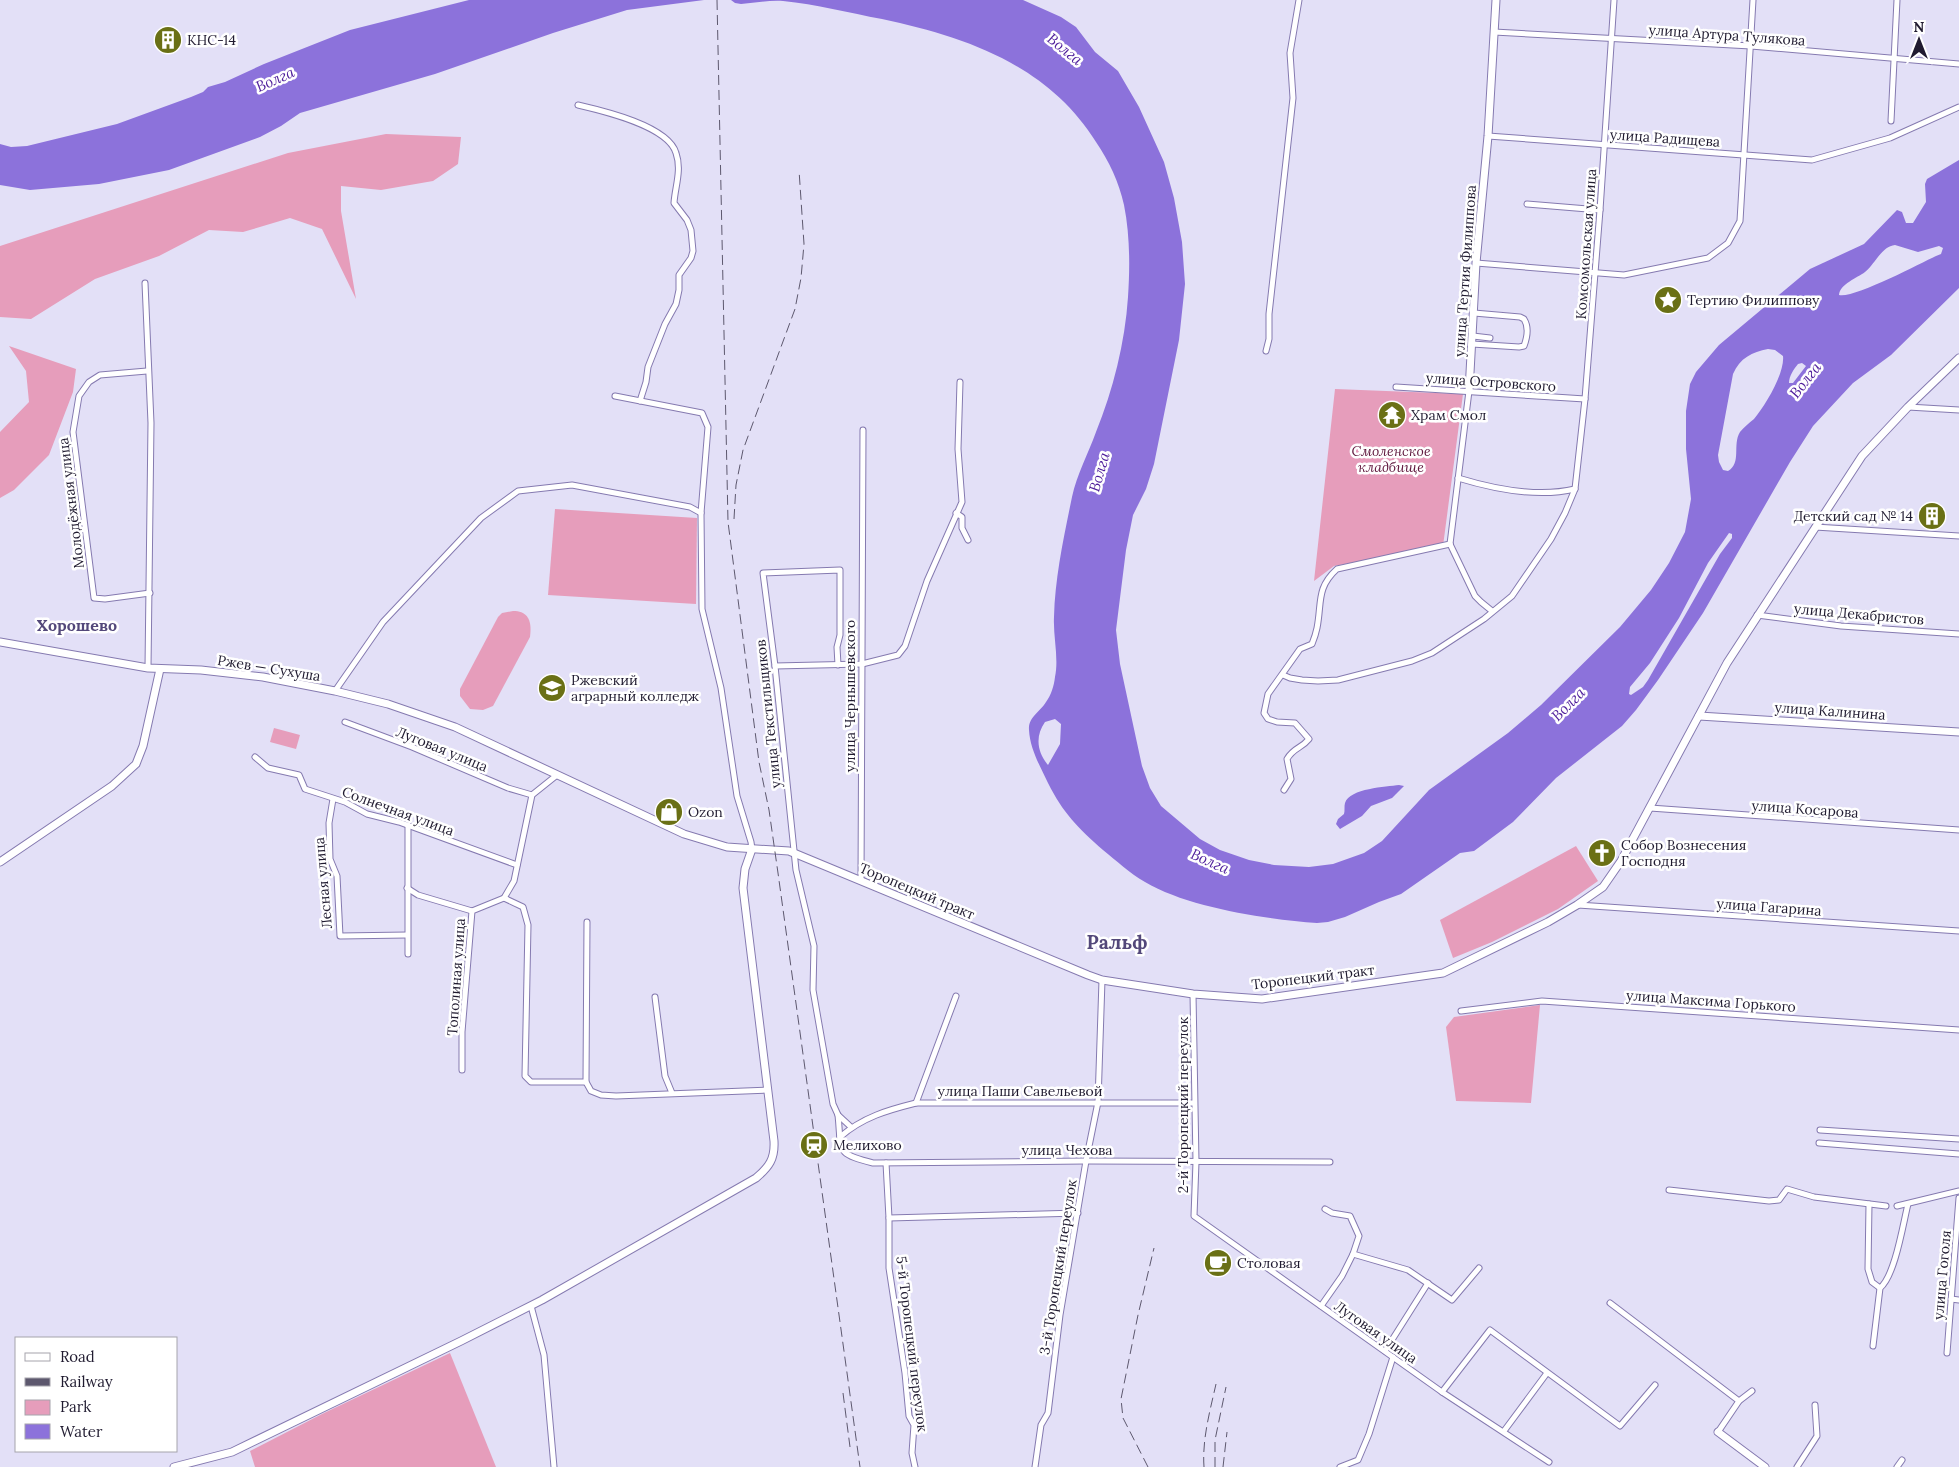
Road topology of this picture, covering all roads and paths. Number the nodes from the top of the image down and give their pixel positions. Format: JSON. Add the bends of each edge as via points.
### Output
{"nodes":[{"id":1,"x":1299,"y":0,"type":"edge"},
{"id":2,"x":1496,"y":0,"type":"edge"},
{"id":3,"x":1614,"y":0,"type":"edge"},
{"id":4,"x":1753,"y":0,"type":"edge"},
{"id":5,"x":1897,"y":0,"type":"edge"},
{"id":6,"x":1494,"y":32,"type":"junction"},
{"id":7,"x":1610,"y":40,"type":"junction"},
{"id":8,"x":1751,"y":46,"type":"junction"},
{"id":9,"x":1894,"y":59,"type":"junction"},
{"id":10,"x":1959,"y":64,"type":"edge"},
{"id":11,"x":578,"y":105,"type":"dead end"},
{"id":12,"x":1959,"y":106,"type":"edge"},
{"id":13,"x":1891,"y":121,"type":"dead end"},
{"id":14,"x":1488,"y":136,"type":"junction"},
{"id":15,"x":1604,"y":145,"type":"junction"},
{"id":16,"x":1743,"y":154,"type":"junction"},
{"id":17,"x":1526,"y":204,"type":"dead end"},
{"id":18,"x":1600,"y":210,"type":"junction"},
{"id":19,"x":1476,"y":263,"type":"junction"},
{"id":20,"x":1596,"y":272,"type":"junction"},
{"id":21,"x":145,"y":283,"type":"dead end"},
{"id":22,"x":1474,"y":313,"type":"junction"},
{"id":23,"x":1490,"y":338,"type":"dead end"},
{"id":24,"x":1472,"y":340,"type":"junction"},
{"id":25,"x":1266,"y":351,"type":"dead end"},
{"id":26,"x":1959,"y":358,"type":"edge"},
{"id":27,"x":147,"y":371,"type":"junction"},
{"id":28,"x":960,"y":382,"type":"dead end"},
{"id":29,"x":1396,"y":387,"type":"dead end"},
{"id":30,"x":1469,"y":391,"type":"junction"},
{"id":31,"x":615,"y":396,"type":"dead end"},
{"id":32,"x":1585,"y":399,"type":"junction"},
{"id":33,"x":640,"y":401,"type":"junction"},
{"id":34,"x":1908,"y":406,"type":"junction"},
{"id":35,"x":1959,"y":410,"type":"edge"},
{"id":36,"x":863,"y":430,"type":"dead end"},
{"id":37,"x":1458,"y":478,"type":"junction"},
{"id":38,"x":1575,"y":490,"type":"junction"},
{"id":39,"x":701,"y":513,"type":"junction"},
{"id":40,"x":956,"y":513,"type":"junction"},
{"id":41,"x":1814,"y":527,"type":"junction"},
{"id":42,"x":1959,"y":536,"type":"edge"},
{"id":43,"x":968,"y":540,"type":"dead end"},
{"id":44,"x":1450,"y":544,"type":"junction"},
{"id":45,"x":150,"y":593,"type":"junction"},
{"id":46,"x":1492,"y":611,"type":"junction"},
{"id":47,"x":1757,"y":615,"type":"junction"},
{"id":48,"x":1959,"y":634,"type":"edge"},
{"id":49,"x":0,"y":642,"type":"edge"},
{"id":50,"x":862,"y":664,"type":"junction"},
{"id":51,"x":838,"y":665,"type":"junction"},
{"id":52,"x":775,"y":666,"type":"junction"},
{"id":53,"x":148,"y":668,"type":"junction"},
{"id":54,"x":160,"y":669,"type":"junction"},
{"id":55,"x":1282,"y":675,"type":"junction"},
{"id":56,"x":334,"y":691,"type":"junction"},
{"id":57,"x":1699,"y":716,"type":"junction"},
{"id":58,"x":345,"y":722,"type":"dead end"},
{"id":59,"x":1959,"y":732,"type":"edge"},
{"id":60,"x":255,"y":757,"type":"dead end"},
{"id":61,"x":557,"y":775,"type":"junction"},
{"id":62,"x":1284,"y":790,"type":"dead end"},
{"id":63,"x":532,"y":795,"type":"junction"},
{"id":64,"x":333,"y":799,"type":"junction"},
{"id":65,"x":1650,"y":808,"type":"junction"},
{"id":66,"x":408,"y":825,"type":"junction"},
{"id":67,"x":1959,"y":830,"type":"edge"},
{"id":68,"x":752,"y":849,"type":"junction"},
{"id":69,"x":794,"y":853,"type":"junction"},
{"id":70,"x":0,"y":862,"type":"edge"},
{"id":71,"x":516,"y":865,"type":"junction"},
{"id":72,"x":861,"y":881,"type":"junction"},
{"id":73,"x":406,"y":888,"type":"junction"},
{"id":74,"x":504,"y":898,"type":"junction"},
{"id":75,"x":1577,"y":905,"type":"junction"},
{"id":76,"x":472,"y":911,"type":"junction"},
{"id":77,"x":587,"y":922,"type":"dead end"},
{"id":78,"x":1959,"y":931,"type":"edge"},
{"id":79,"x":407,"y":935,"type":"junction"},
{"id":80,"x":408,"y":954,"type":"dead end"},
{"id":81,"x":1102,"y":980,"type":"junction"},
{"id":82,"x":1193,"y":994,"type":"junction"},
{"id":83,"x":655,"y":996,"type":"dead end"},
{"id":84,"x":956,"y":996,"type":"dead end"},
{"id":85,"x":1461,"y":1012,"type":"dead end"},
{"id":86,"x":1959,"y":1030,"type":"edge"},
{"id":87,"x":462,"y":1070,"type":"dead end"},
{"id":88,"x":586,"y":1082,"type":"junction"},
{"id":89,"x":768,"y":1090,"type":"junction"},
{"id":90,"x":672,"y":1093,"type":"junction"},
{"id":91,"x":1098,"y":1102,"type":"junction"},
{"id":92,"x":916,"y":1103,"type":"junction"},
{"id":93,"x":1194,"y":1103,"type":"junction"},
{"id":94,"x":838,"y":1115,"type":"junction"},
{"id":95,"x":851,"y":1127,"type":"junction"},
{"id":96,"x":1820,"y":1130,"type":"dead end"},
{"id":97,"x":840,"y":1137,"type":"junction"},
{"id":98,"x":1959,"y":1139,"type":"edge"},
{"id":99,"x":1819,"y":1143,"type":"dead end"},
{"id":100,"x":1959,"y":1154,"type":"edge"},
{"id":101,"x":1086,"y":1161,"type":"junction"},
{"id":102,"x":1196,"y":1162,"type":"junction"},
{"id":103,"x":1330,"y":1162,"type":"dead end"},
{"id":104,"x":886,"y":1163,"type":"junction"},
{"id":105,"x":1669,"y":1190,"type":"dead end"},
{"id":106,"x":1959,"y":1191,"type":"edge"},
{"id":107,"x":1959,"y":1198,"type":"edge"},
{"id":108,"x":1869,"y":1204,"type":"junction"},
{"id":109,"x":1908,"y":1204,"type":"junction"},
{"id":110,"x":1886,"y":1206,"type":"dead end"},
{"id":111,"x":1897,"y":1206,"type":"dead end"},
{"id":112,"x":1325,"y":1209,"type":"dead end"},
{"id":113,"x":1078,"y":1213,"type":"junction"},
{"id":114,"x":1194,"y":1216,"type":"joint"},
{"id":115,"x":889,"y":1218,"type":"junction"},
{"id":116,"x":1353,"y":1254,"type":"junction"},
{"id":117,"x":1479,"y":1268,"type":"dead end"},
{"id":118,"x":1428,"y":1283,"type":"junction"},
{"id":119,"x":1880,"y":1288,"type":"junction"},
{"id":120,"x":1951,"y":1299,"type":"junction"},
{"id":121,"x":1959,"y":1300,"type":"edge"},
{"id":122,"x":1610,"y":1303,"type":"dead end"},
{"id":123,"x":531,"y":1306,"type":"junction"},
{"id":124,"x":1321,"y":1306,"type":"junction"},
{"id":125,"x":1873,"y":1346,"type":"dead end"},
{"id":126,"x":1385,"y":1351,"type":"junction"},
{"id":127,"x":1947,"y":1353,"type":"dead end"},
{"id":128,"x":1393,"y":1357,"type":"junction"},
{"id":129,"x":1547,"y":1373,"type":"junction"},
{"id":130,"x":1655,"y":1385,"type":"dead end"},
{"id":131,"x":1752,"y":1391,"type":"dead end"},
{"id":132,"x":1442,"y":1392,"type":"junction"},
{"id":133,"x":1739,"y":1401,"type":"junction"},
{"id":134,"x":1815,"y":1405,"type":"dead end"},
{"id":135,"x":1504,"y":1431,"type":"junction"},
{"id":136,"x":1718,"y":1432,"type":"joint"},
{"id":137,"x":1902,"y":1460,"type":"dead end"},
{"id":138,"x":1549,"y":1462,"type":"dead end"},
{"id":139,"x":174,"y":1467,"type":"edge"},
{"id":140,"x":554,"y":1467,"type":"edge"},
{"id":141,"x":915,"y":1467,"type":"edge"},
{"id":142,"x":1035,"y":1467,"type":"edge"},
{"id":143,"x":1340,"y":1467,"type":"edge"},
{"id":144,"x":1765,"y":1467,"type":"edge"},
{"id":145,"x":1797,"y":1467,"type":"edge"},
{"id":146,"x":1897,"y":1467,"type":"edge"}],
"edges":[{"from":1,"to":25,"type":"street","via":[[1290,53],[1293,98]]},
{"from":2,"to":6,"type":"main road","name":"улица Тертия Филиппова"},
{"from":3,"to":7,"type":"street","name":"Комсомольская улица"},
{"from":4,"to":8,"type":"street"},
{"from":5,"to":9,"type":"street"},
{"from":6,"to":7,"type":"street","name":"улица Артура Тулякова"},
{"from":6,"to":14,"type":"main road","name":"улица Тертия Филиппова"},
{"from":7,"to":8,"type":"street","name":"улица Артура Тулякова"},
{"from":7,"to":15,"type":"street","name":"Комсомольская улица"},
{"from":8,"to":9,"type":"street","name":"улица Артура Тулякова"},
{"from":8,"to":16,"type":"street"},
{"from":9,"to":10,"type":"street","name":"улица Артура Тулякова"},
{"from":9,"to":13,"type":"street"},
{"from":11,"to":33,"type":"street","via":[[656,132],[668,140],[676,152],[678,167],[674,203],[691,230],[691,258],[679,275],[676,304],[648,367]]},
{"from":12,"to":16,"type":"street","name":"улица Радищева","via":[[1890,138],[1812,160]]},
{"from":14,"to":15,"type":"street","name":"улица Радищева"},
{"from":14,"to":19,"type":"main road","name":"улица Тертия Филиппова"},
{"from":15,"to":16,"type":"street","name":"улица Радищева"},
{"from":15,"to":18,"type":"street","name":"Комсомольская улица"},
{"from":16,"to":20,"type":"street","via":[[1740,222],[1728,244],[1708,258],[1624,274]]},
{"from":17,"to":18,"type":"street"},
{"from":18,"to":20,"type":"street","name":"Комсомольская улица"},
{"from":19,"to":20,"type":"street"},
{"from":19,"to":22,"type":"main road","name":"улица Тертия Филиппова"},
{"from":20,"to":32,"type":"street","name":"Комсомольская улица"},
{"from":21,"to":27,"type":"street"},
{"from":22,"to":24,"type":"main road","name":"улица Тертия Филиппова"},
{"from":22,"to":24,"type":"street","via":[[1520,317],[1527,328],[1524,346],[1519,348]]},
{"from":23,"to":24,"type":"street"},
{"from":24,"to":30,"type":"main road","name":"улица Тертия Филиппова"},
{"from":26,"to":34,"type":"main road","name":"Торопецкий тракт"},
{"from":27,"to":45,"type":"street","via":[[151,423]]},
{"from":27,"to":45,"type":"street","name":"Молодёжная улица","via":[[100,375],[89,382],[79,396],[73,432],[94,598]]},
{"from":28,"to":40,"type":"street","via":[[958,450],[962,502]]},
{"from":29,"to":30,"type":"street","name":"улица Островского"},
{"from":30,"to":32,"type":"street","name":"улица Островского"},
{"from":30,"to":37,"type":"street","name":"улица Тертия Филиппова"},
{"from":31,"to":33,"type":"street"},
{"from":32,"to":38,"type":"street","name":"Комсомольская улица"},
{"from":33,"to":39,"type":"street","via":[[702,414],[708,427]]},
{"from":34,"to":35,"type":"street"},
{"from":34,"to":41,"type":"main road","name":"Торопецкий тракт","via":[[1862,456]]},
{"from":36,"to":50,"type":"street","name":"улица Чернышевского"},
{"from":37,"to":38,"type":"street","via":[[1520,491],[1560,493]]},
{"from":37,"to":44,"type":"street","name":"улица Тертия Филиппова"},
{"from":38,"to":46,"type":"street","name":"Комсомольская улица","via":[[1541,554],[1512,596]]},
{"from":39,"to":56,"type":"street","via":[[690,507],[572,485],[518,491],[481,518],[383,622]]},
{"from":39,"to":68,"type":"street","via":[[702,609],[721,688],[736,796]]},
{"from":40,"to":43,"type":"street","via":[[962,517],[962,528]]},
{"from":40,"to":50,"type":"street","via":[[905,646],[898,655]]},
{"from":41,"to":42,"type":"street"},
{"from":41,"to":47,"type":"main road","name":"Торопецкий тракт"},
{"from":44,"to":46,"type":"street","via":[[1475,596]]},
{"from":44,"to":55,"type":"street","via":[[1337,569],[1322,588],[1312,644],[1300,649]]},
{"from":45,"to":53,"type":"street"},
{"from":46,"to":55,"type":"street","name":"Комсомольская улица","via":[[1454,640],[1412,661],[1338,680],[1318,682]]},
{"from":47,"to":48,"type":"street","name":"улица Декабристов","via":[[1841,626]]},
{"from":47,"to":57,"type":"main road","name":"Торопецкий тракт"},
{"from":49,"to":53,"type":"main road","name":"Ржев — Сухуша"},
{"from":50,"to":51,"type":"street"},
{"from":50,"to":72,"type":"street","name":"улица Чернышевского"},
{"from":51,"to":52,"type":"street"},
{"from":51,"to":52,"type":"street","name":"улица Текстильщиков","via":[[840,570],[763,572]]},
{"from":52,"to":69,"type":"street","name":"улица Текстильщиков"},
{"from":53,"to":54,"type":"main road","name":"Ржев — Сухуша"},
{"from":54,"to":56,"type":"main road","name":"Ржев — Сухуша","via":[[232,673]]},
{"from":54,"to":70,"type":"main road","via":[[136,764],[112,786]]},
{"from":55,"to":62,"type":"street","via":[[1268,694],[1264,713],[1268,719],[1277,722],[1295,723],[1309,739],[1293,750],[1287,759],[1291,779]]},
{"from":56,"to":61,"type":"main road","name":"Ржев — Сухуша","via":[[388,704],[455,727]]},
{"from":57,"to":59,"type":"main road","name":"улица Калинина"},
{"from":57,"to":65,"type":"main road","name":"Торопецкий тракт"},
{"from":58,"to":63,"type":"street","name":"Луговая улица"},
{"from":60,"to":64,"type":"street","name":"Солнечная улица","via":[[268,768],[299,775],[305,789]]},
{"from":61,"to":63,"type":"street"},
{"from":61,"to":68,"type":"main road","via":[[684,834],[727,847]]},
{"from":63,"to":71,"type":"street"},
{"from":64,"to":66,"type":"street","name":"Солнечная улица","via":[[367,814]]},
{"from":64,"to":79,"type":"street","name":"Лесная улица","via":[[330,859],[336,876],[340,936]]},
{"from":65,"to":67,"type":"street","name":"улица Косарова"},
{"from":65,"to":75,"type":"main road","name":"Торопецкий тракт","via":[[1603,887]]},
{"from":66,"to":71,"type":"street","name":"Солнечная улица"},
{"from":66,"to":73,"type":"street"},
{"from":68,"to":69,"type":"main road","name":"Торопецкий тракт"},
{"from":68,"to":89,"type":"main road","via":[[743,888]]},
{"from":69,"to":72,"type":"main road","name":"Торопецкий тракт"},
{"from":69,"to":94,"type":"street","via":[[814,946],[813,990],[829,1089]]},
{"from":71,"to":74,"type":"street","via":[[514,881]]},
{"from":72,"to":81,"type":"main road","name":"Торопецкий тракт"},
{"from":73,"to":76,"type":"street","via":[[418,895]]},
{"from":73,"to":79,"type":"street"},
{"from":74,"to":76,"type":"street","name":"Тополиная улица"},
{"from":74,"to":88,"type":"street","via":[[523,907],[528,925],[525,1076],[531,1082]]},
{"from":75,"to":78,"type":"street","name":"улица Гагарина"},
{"from":75,"to":82,"type":"main road","name":"Торопецкий тракт","via":[[1442,973],[1262,999]]},
{"from":76,"to":87,"type":"street","name":"Тополиная улица"},
{"from":77,"to":88,"type":"street"},
{"from":79,"to":80,"type":"street"},
{"from":81,"to":82,"type":"main road","name":"Торопецкий тракт"},
{"from":81,"to":91,"type":"street","name":"3-й Торопецкий переулок"},
{"from":82,"to":93,"type":"street","name":"2-й Торопецкий переулок"},
{"from":83,"to":90,"type":"street","via":[[665,1076]]},
{"from":84,"to":92,"type":"street"},
{"from":85,"to":86,"type":"street","name":"улица Максима Горького","via":[[1542,1001]]},
{"from":88,"to":90,"type":"street","via":[[591,1091],[601,1095]]},
{"from":89,"to":90,"type":"street"},
{"from":89,"to":123,"type":"main road","via":[[774,1153],[765,1170]]},
{"from":91,"to":92,"type":"street","name":"улица Паши Савельевой"},
{"from":91,"to":93,"type":"street","name":"улица Паши Савельевой"},
{"from":91,"to":101,"type":"street","name":"3-й Торопецкий переулок"},
{"from":92,"to":95,"type":"street","name":"улица Паши Савельевой","via":[[868,1117]]},
{"from":93,"to":102,"type":"street","name":"2-й Торопецкий переулок"},
{"from":94,"to":95,"type":"street"},
{"from":94,"to":97,"type":"street","name":"улица Чехова"},
{"from":95,"to":97,"type":"street","name":"улица Паши Савельевой"},
{"from":96,"to":98,"type":"street"},
{"from":97,"to":104,"type":"street","name":"улица Чехова","via":[[840,1148],[848,1156]]},
{"from":99,"to":100,"type":"street"},
{"from":101,"to":102,"type":"street","name":"улица Чехова"},
{"from":101,"to":104,"type":"street","name":"улица Чехова"},
{"from":101,"to":113,"type":"street","name":"3-й Торопецкий переулок"},
{"from":102,"to":103,"type":"street","name":"улица Чехова"},
{"from":102,"to":114,"type":"street","name":"2-й Торопецкий переулок"},
{"from":104,"to":115,"type":"street","name":"5-й Торопецкий переулок"},
{"from":105,"to":108,"type":"street","via":[[1769,1201],[1779,1200],[1787,1189],[1814,1197]]},
{"from":106,"to":109,"type":"street"},
{"from":107,"to":120,"type":"street","name":"улица Гоголя"},
{"from":108,"to":110,"type":"street"},
{"from":108,"to":119,"type":"street","via":[[1868,1269],[1872,1282]]},
{"from":109,"to":111,"type":"street"},
{"from":109,"to":119,"type":"street","via":[[1894,1262]]},
{"from":112,"to":116,"type":"street","via":[[1350,1216],[1359,1236]]},
{"from":113,"to":115,"type":"street"},
{"from":113,"to":142,"type":"street","name":"3-й Торопецкий переулок","via":[[1060,1315],[1048,1413],[1041,1425]]},
{"from":114,"to":124,"type":"street","name":"Луговая улица"},
{"from":115,"to":141,"type":"street","name":"5-й Торопецкий переулок","via":[[889,1268],[909,1416],[914,1425],[912,1453]]},
{"from":116,"to":118,"type":"street","via":[[1408,1270]]},
{"from":116,"to":124,"type":"street"},
{"from":117,"to":118,"type":"street","via":[[1452,1300]]},
{"from":118,"to":126,"type":"street"},
{"from":119,"to":125,"type":"street"},
{"from":120,"to":121,"type":"street"},
{"from":120,"to":127,"type":"street","name":"улица Гоголя"},
{"from":122,"to":133,"type":"street"},
{"from":123,"to":139,"type":"main road","via":[[232,1452]]},
{"from":123,"to":140,"type":"street","via":[[544,1355]]},
{"from":124,"to":126,"type":"street","name":"Луговая улица"},
{"from":126,"to":128,"type":"street","name":"Луговая улица"},
{"from":128,"to":132,"type":"street","name":"Луговая улица"},
{"from":128,"to":143,"type":"street","via":[[1358,1460]]},
{"from":129,"to":130,"type":"street","via":[[1620,1426]]},
{"from":129,"to":132,"type":"street","via":[[1490,1330]]},
{"from":129,"to":135,"type":"street"},
{"from":131,"to":133,"type":"street"},
{"from":132,"to":135,"type":"street","name":"Луговая улица"},
{"from":133,"to":136,"type":"street"},
{"from":134,"to":145,"type":"street","via":[[1817,1436]]},
{"from":135,"to":138,"type":"street","name":"Луговая улица"},
{"from":136,"to":144,"type":"main road"},
{"from":137,"to":146,"type":"street"}]}
